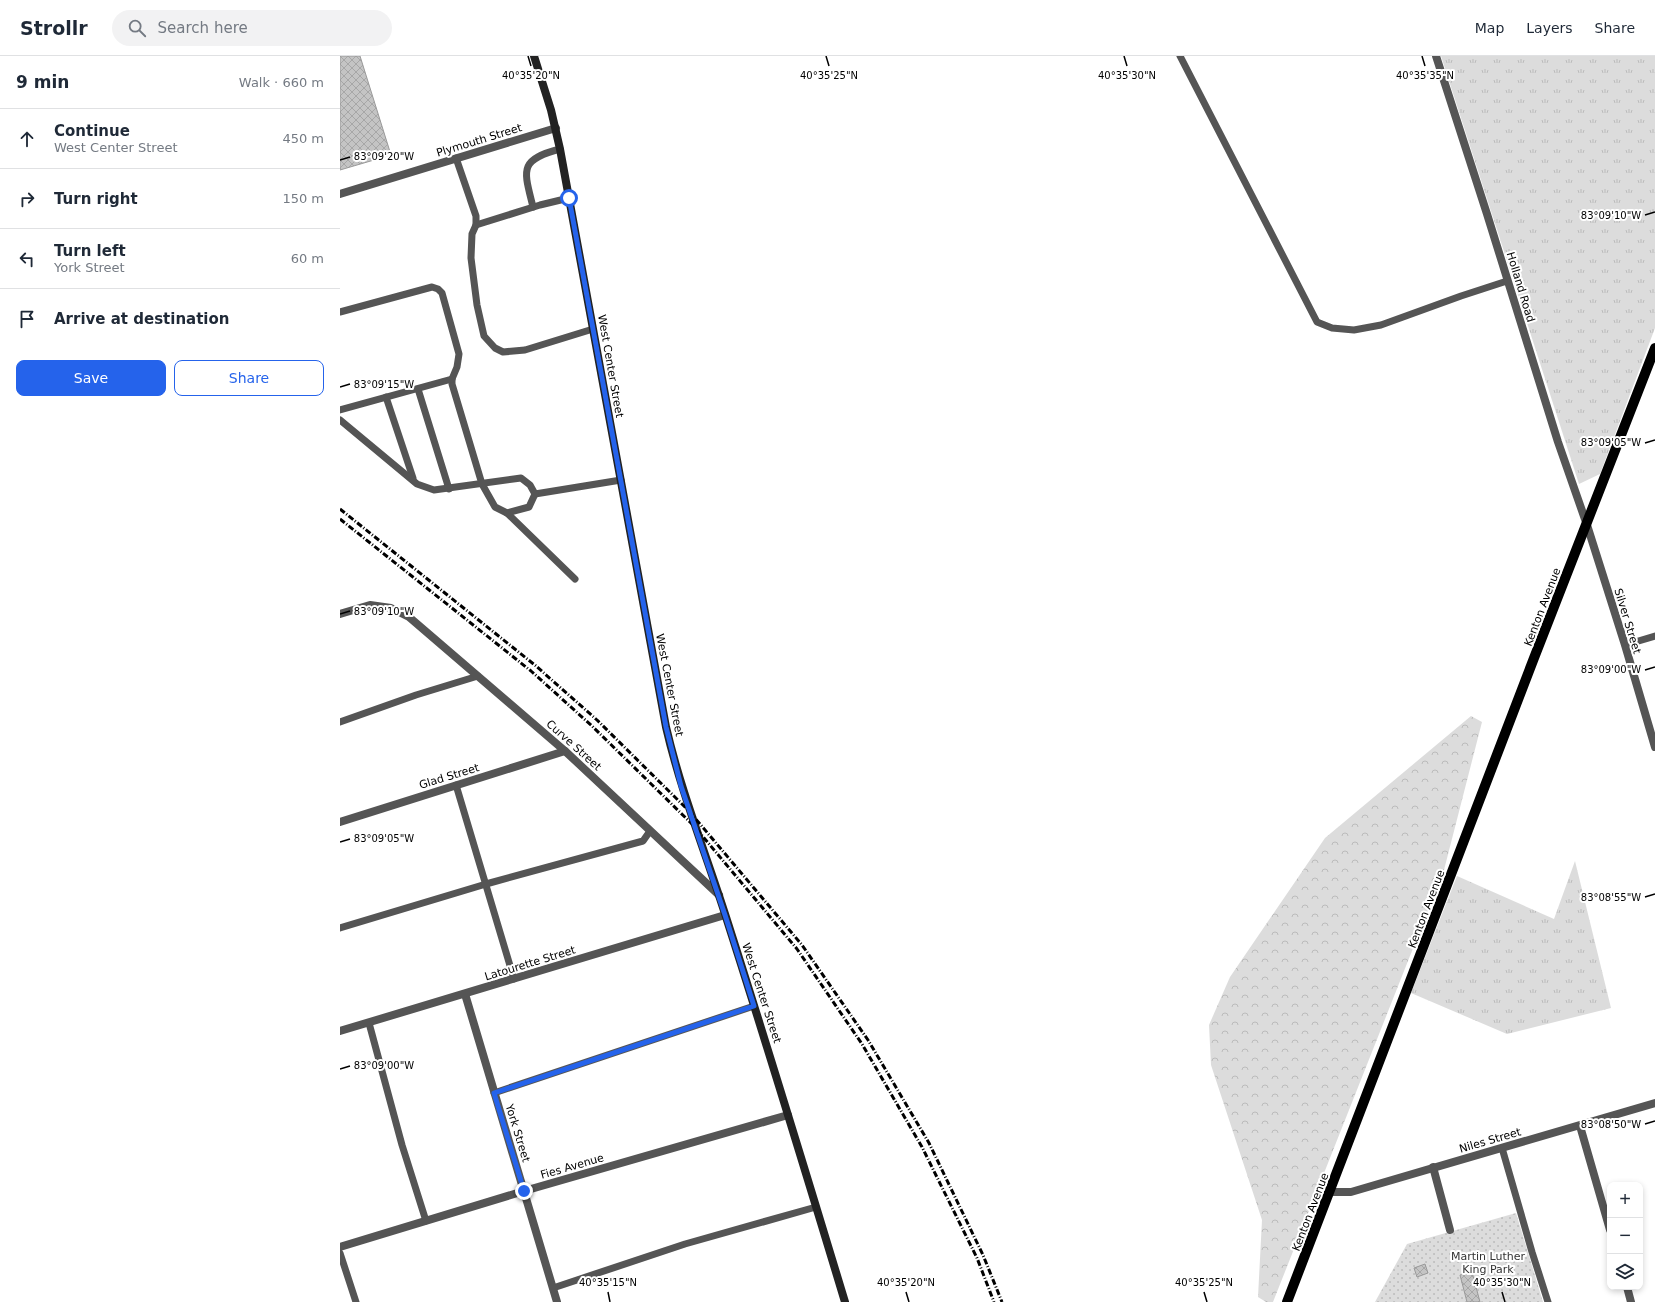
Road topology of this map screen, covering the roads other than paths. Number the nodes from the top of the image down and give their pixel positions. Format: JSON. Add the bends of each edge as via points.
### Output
{"nodes":[{"id":1,"x":534,"y":56,"type":"edge"},
{"id":2,"x":1180,"y":56,"type":"edge"},
{"id":3,"x":1436,"y":56,"type":"edge"},
{"id":4,"x":556,"y":128,"type":"junction"},
{"id":5,"x":560,"y":149,"type":"junction"},
{"id":6,"x":456,"y":158,"type":"junction"},
{"id":7,"x":340,"y":194,"type":"edge"},
{"id":8,"x":569,"y":198,"type":"junction"},
{"id":9,"x":533,"y":207,"type":"junction"},
{"id":10,"x":476,"y":225,"type":"junction"},
{"id":11,"x":1507,"y":281,"type":"junction"},
{"id":12,"x":340,"y":312,"type":"edge"},
{"id":13,"x":593,"y":329,"type":"junction"},
{"id":14,"x":1655,"y":348,"type":"edge"},
{"id":15,"x":452,"y":379,"type":"junction"},
{"id":16,"x":418,"y":388,"type":"junction"},
{"id":17,"x":386,"y":397,"type":"junction"},
{"id":18,"x":340,"y":410,"type":"edge"},
{"id":19,"x":340,"y":420,"type":"edge"},
{"id":20,"x":413,"y":480,"type":"junction"},
{"id":21,"x":621,"y":480,"type":"junction"},
{"id":22,"x":482,"y":484,"type":"junction"},
{"id":23,"x":449,"y":489,"type":"junction"},
{"id":24,"x":535,"y":494,"type":"junction"},
{"id":25,"x":507,"y":513,"type":"junction"},
{"id":26,"x":1586,"y":525,"type":"junction"},
{"id":27,"x":575,"y":579,"type":"dead end"},
{"id":28,"x":340,"y":614,"type":"edge"},
{"id":29,"x":1655,"y":636,"type":"edge"},
{"id":30,"x":1625,"y":645,"type":"junction"},
{"id":31,"x":478,"y":676,"type":"junction"},
{"id":32,"x":340,"y":722,"type":"edge"},
{"id":33,"x":1655,"y":747,"type":"edge"},
{"id":34,"x":565,"y":751,"type":"junction"},
{"id":35,"x":456,"y":786,"type":"junction"},
{"id":36,"x":340,"y":822,"type":"edge"},
{"id":37,"x":650,"y":831,"type":"junction"},
{"id":38,"x":486,"y":884,"type":"junction"},
{"id":39,"x":719,"y":895,"type":"junction"},
{"id":40,"x":725,"y":915,"type":"junction"},
{"id":41,"x":340,"y":928,"type":"edge"},
{"id":42,"x":514,"y":979,"type":"junction"},
{"id":43,"x":465,"y":994,"type":"junction"},
{"id":44,"x":754,"y":1006,"type":"junction"},
{"id":45,"x":369,"y":1023,"type":"junction"},
{"id":46,"x":341,"y":1029,"type":"edge"},
{"id":47,"x":494,"y":1093,"type":"junction"},
{"id":48,"x":1655,"y":1103,"type":"edge"},
{"id":49,"x":788,"y":1115,"type":"junction"},
{"id":50,"x":1580,"y":1126,"type":"junction"},
{"id":51,"x":1502,"y":1148,"type":"junction"},
{"id":52,"x":1433,"y":1167,"type":"junction"},
{"id":53,"x":524,"y":1191,"type":"junction"},
{"id":54,"x":1331,"y":1192,"type":"junction"},
{"id":55,"x":816,"y":1207,"type":"junction"},
{"id":56,"x":1607,"y":1220,"type":"edge"},
{"id":57,"x":426,"y":1221,"type":"junction"},
{"id":58,"x":1450,"y":1230,"type":"dead end"},
{"id":59,"x":340,"y":1247,"type":"edge"},
{"id":60,"x":340,"y":1253,"type":"edge"},
{"id":61,"x":553,"y":1288,"type":"junction"},
{"id":62,"x":1628,"y":1290,"type":"edge"},
{"id":63,"x":356,"y":1302,"type":"edge"},
{"id":64,"x":557,"y":1302,"type":"edge"},
{"id":65,"x":845,"y":1302,"type":"edge"},
{"id":66,"x":1287,"y":1302,"type":"edge"},
{"id":67,"x":1548,"y":1302,"type":"edge"},
{"id":68,"x":1631,"y":1302,"type":"edge"}],
"edges":[{"from":1,"to":4,"type":"main road","name":"West Center Street"},
{"from":2,"to":11,"type":"lane","via":[[1317,322],[1332,328],[1354,330],[1381,325]]},
{"from":3,"to":11,"type":"street","name":"Holland Road"},
{"from":4,"to":5,"type":"main road","name":"West Center Street"},
{"from":4,"to":6,"type":"street","name":"Plymouth Street"},
{"from":5,"to":8,"type":"main road","name":"West Center Street"},
{"from":5,"to":9,"type":"lane","via":[[542,153],[529,164],[526,174]]},
{"from":6,"to":7,"type":"street","name":"Plymouth Street"},
{"from":6,"to":10,"type":"lane","via":[[474,210]]},
{"from":8,"to":9,"type":"lane"},
{"from":8,"to":13,"type":"main road","name":"West Center Street"},
{"from":9,"to":10,"type":"lane"},
{"from":10,"to":13,"type":"lane","via":[[472,234],[471,258],[477,305],[484,336],[495,348],[503,352],[525,350]]},
{"from":11,"to":26,"type":"street","name":"Holland Road"},
{"from":12,"to":15,"type":"lane","via":[[432,286],[438,288],[442,293],[459,354]]},
{"from":13,"to":21,"type":"main road","name":"West Center Street"},
{"from":14,"to":26,"type":"main road","name":"Kenton Avenue"},
{"from":15,"to":16,"type":"lane"},
{"from":15,"to":22,"type":"lane"},
{"from":16,"to":17,"type":"lane"},
{"from":16,"to":23,"type":"lane"},
{"from":17,"to":18,"type":"lane"},
{"from":17,"to":20,"type":"lane"},
{"from":19,"to":20,"type":"lane"},
{"from":20,"to":23,"type":"lane","via":[[434,490]]},
{"from":21,"to":24,"type":"lane"},
{"from":21,"to":39,"type":"main road","name":"West Center Street","via":[[674,763]]},
{"from":22,"to":23,"type":"lane"},
{"from":22,"to":24,"type":"lane","via":[[521,478],[530,485]]},
{"from":22,"to":25,"type":"lane","via":[[495,507]]},
{"from":24,"to":25,"type":"lane","via":[[529,507]]},
{"from":25,"to":27,"type":"lane"},
{"from":26,"to":30,"type":"street","name":"Silver Street"},
{"from":26,"to":54,"type":"main road","name":"Kenton Avenue"},
{"from":28,"to":31,"type":"street","name":"Curve Street","via":[[370,605],[391,608],[409,617]]},
{"from":29,"to":30,"type":"lane"},
{"from":30,"to":33,"type":"street","name":"Silver Street"},
{"from":31,"to":32,"type":"lane"},
{"from":31,"to":34,"type":"street","name":"Curve Street"},
{"from":34,"to":35,"type":"street","name":"Glad Street"},
{"from":34,"to":37,"type":"street","name":"Curve Street"},
{"from":35,"to":36,"type":"street","name":"Glad Street"},
{"from":35,"to":38,"type":"lane"},
{"from":37,"to":38,"type":"lane","via":[[643,841]]},
{"from":37,"to":39,"type":"street","name":"Curve Street"},
{"from":38,"to":41,"type":"lane"},
{"from":38,"to":42,"type":"lane"},
{"from":39,"to":40,"type":"main road","name":"West Center Street"},
{"from":40,"to":42,"type":"street","name":"Latourette Street"},
{"from":40,"to":44,"type":"main road","name":"West Center Street"},
{"from":42,"to":43,"type":"street","name":"Latourette Street"},
{"from":43,"to":45,"type":"street","name":"Latourette Street"},
{"from":43,"to":47,"type":"street","name":"York Street"},
{"from":44,"to":47,"type":"lane"},
{"from":44,"to":49,"type":"main road","name":"West Center Street"},
{"from":45,"to":46,"type":"street","name":"Latourette Street"},
{"from":45,"to":57,"type":"lane","via":[[402,1145]]},
{"from":47,"to":53,"type":"street","name":"York Street"},
{"from":48,"to":50,"type":"street","name":"Niles Street"},
{"from":49,"to":53,"type":"street","name":"Fies Avenue"},
{"from":49,"to":55,"type":"main road","name":"West Center Street"},
{"from":50,"to":51,"type":"street","name":"Niles Street"},
{"from":50,"to":56,"type":"street"},
{"from":51,"to":52,"type":"street","name":"Niles Street"},
{"from":51,"to":67,"type":"lane"},
{"from":52,"to":54,"type":"street","name":"Niles Street","via":[[1351,1192]]},
{"from":52,"to":58,"type":"street"},
{"from":53,"to":57,"type":"street","name":"Fies Avenue"},
{"from":53,"to":61,"type":"street","name":"York Street"},
{"from":54,"to":66,"type":"main road","name":"Kenton Avenue"},
{"from":55,"to":61,"type":"lane","via":[[685,1244]]},
{"from":55,"to":65,"type":"main road","name":"West Center Street"},
{"from":57,"to":59,"type":"street","name":"Fies Avenue"},
{"from":60,"to":63,"type":"lane"},
{"from":61,"to":64,"type":"street","name":"York Street"},
{"from":62,"to":68,"type":"street"}]}
